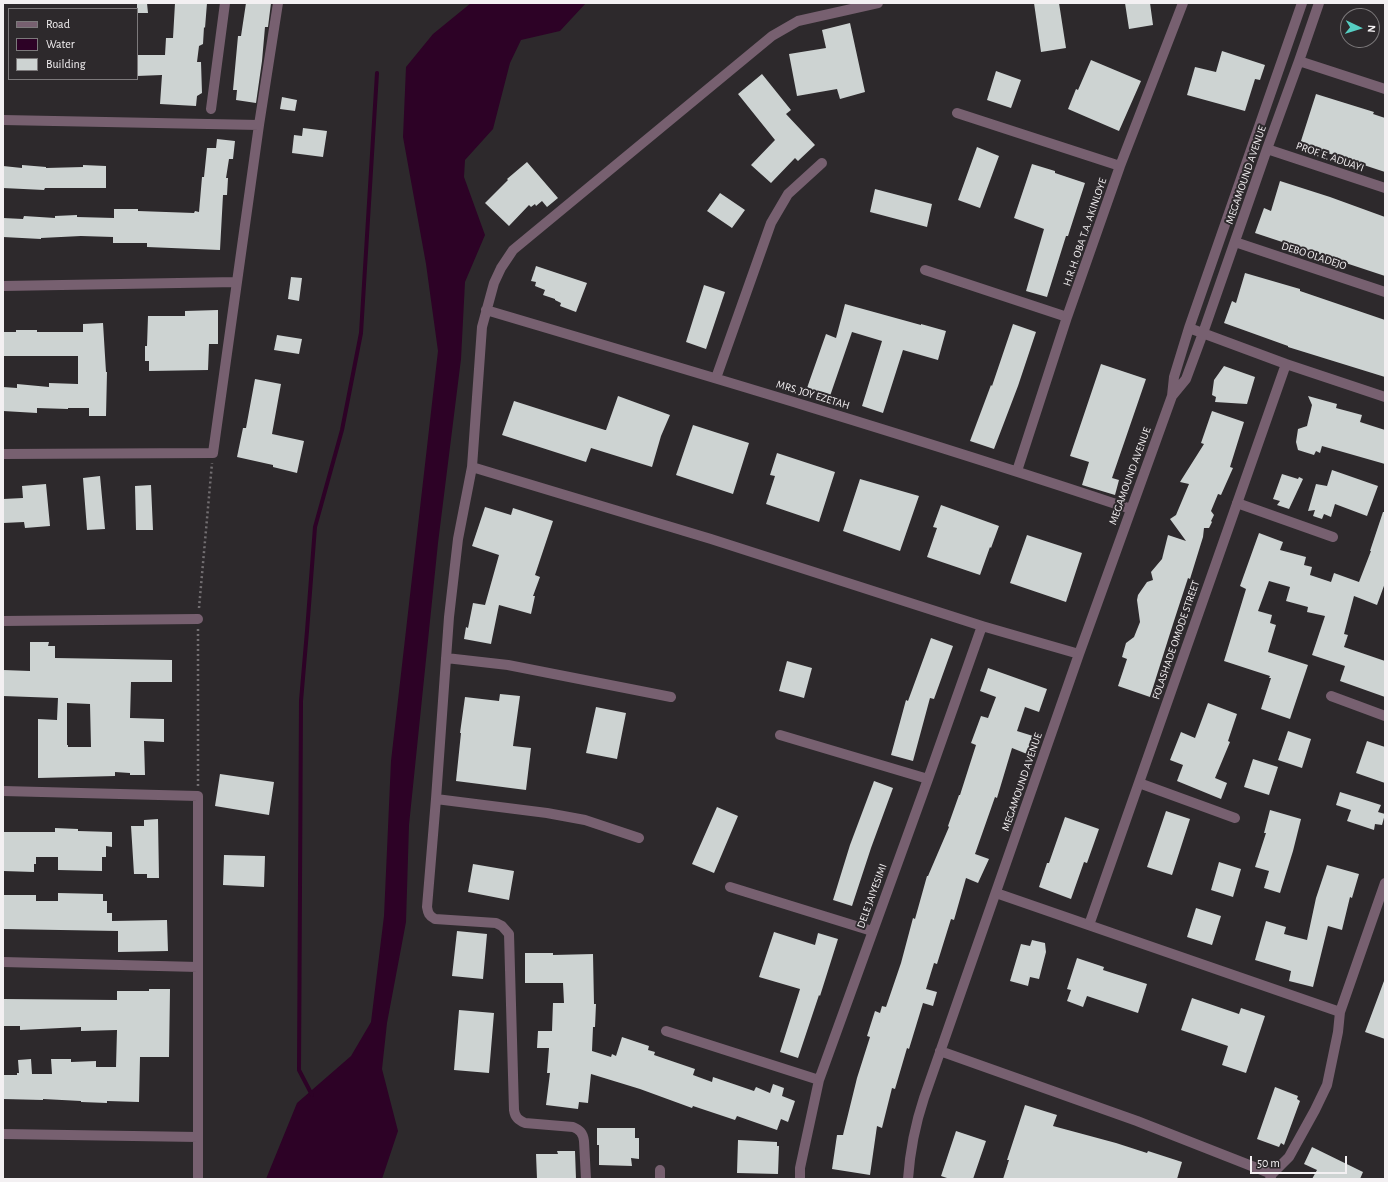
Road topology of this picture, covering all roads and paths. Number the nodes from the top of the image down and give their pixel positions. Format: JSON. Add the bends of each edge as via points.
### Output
{"nodes":[{"id":1,"x":225,"y":3,"type":"edge"},
{"id":2,"x":278,"y":3,"type":"edge"},
{"id":3,"x":878,"y":3,"type":"edge"},
{"id":4,"x":1182,"y":3,"type":"edge"},
{"id":5,"x":1302,"y":3,"type":"edge"},
{"id":6,"x":1319,"y":3,"type":"edge"},
{"id":7,"x":1299,"y":61,"type":"junction"},
{"id":8,"x":1385,"y":89,"type":"edge"},
{"id":9,"x":211,"y":109,"type":"dead end"},
{"id":10,"x":957,"y":113,"type":"dead end"},
{"id":11,"x":3,"y":120,"type":"edge"},
{"id":12,"x":259,"y":125,"type":"junction"},
{"id":13,"x":1267,"y":148,"type":"junction"},
{"id":14,"x":822,"y":163,"type":"dead end"},
{"id":15,"x":1120,"y":166,"type":"junction"},
{"id":16,"x":1385,"y":188,"type":"edge"},
{"id":17,"x":1235,"y":242,"type":"junction"},
{"id":18,"x":926,"y":270,"type":"dead end"},
{"id":19,"x":237,"y":282,"type":"junction"},
{"id":20,"x":3,"y":286,"type":"edge"},
{"id":21,"x":1385,"y":292,"type":"edge"},
{"id":22,"x":486,"y":310,"type":"junction"},
{"id":23,"x":1067,"y":317,"type":"junction"},
{"id":24,"x":1189,"y":328,"type":"junction"},
{"id":25,"x":1203,"y":333,"type":"junction"},
{"id":26,"x":1286,"y":364,"type":"junction"},
{"id":27,"x":716,"y":378,"type":"junction"},
{"id":28,"x":1172,"y":396,"type":"junction"},
{"id":29,"x":1385,"y":397,"type":"edge"},
{"id":30,"x":3,"y":454,"type":"edge"},
{"id":31,"x":472,"y":467,"type":"junction"},
{"id":32,"x":1017,"y":471,"type":"junction"},
{"id":33,"x":1238,"y":503,"type":"junction"},
{"id":34,"x":1131,"y":509,"type":"junction"},
{"id":35,"x":1333,"y":537,"type":"dead end"},
{"id":36,"x":198,"y":619,"type":"dead end"},
{"id":37,"x":3,"y":621,"type":"edge"},
{"id":38,"x":982,"y":626,"type":"junction"},
{"id":39,"x":1079,"y":654,"type":"junction"},
{"id":40,"x":446,"y":658,"type":"junction"},
{"id":41,"x":1331,"y":696,"type":"dead end"},
{"id":42,"x":671,"y":697,"type":"dead end"},
{"id":43,"x":1385,"y":716,"type":"edge"},
{"id":44,"x":780,"y":735,"type":"dead end"},
{"id":45,"x":928,"y":779,"type":"junction"},
{"id":46,"x":1139,"y":784,"type":"junction"},
{"id":47,"x":3,"y":791,"type":"edge"},
{"id":48,"x":436,"y":799,"type":"junction"},
{"id":49,"x":1235,"y":818,"type":"dead end"},
{"id":50,"x":639,"y":838,"type":"dead end"},
{"id":51,"x":1385,"y":883,"type":"edge"},
{"id":52,"x":730,"y":887,"type":"dead end"},
{"id":53,"x":996,"y":893,"type":"junction"},
{"id":54,"x":1089,"y":925,"type":"junction"},
{"id":55,"x":872,"y":931,"type":"junction"},
{"id":56,"x":3,"y":962,"type":"edge"},
{"id":57,"x":198,"y":967,"type":"junction"},
{"id":58,"x":1340,"y":1012,"type":"junction"},
{"id":59,"x":666,"y":1031,"type":"dead end"},
{"id":60,"x":940,"y":1051,"type":"junction"},
{"id":61,"x":819,"y":1080,"type":"junction"},
{"id":62,"x":3,"y":1134,"type":"edge"},
{"id":63,"x":198,"y":1137,"type":"junction"},
{"id":64,"x":1271,"y":1176,"type":"edge"},
{"id":65,"x":198,"y":1179,"type":"edge"},
{"id":66,"x":586,"y":1179,"type":"edge"},
{"id":67,"x":800,"y":1179,"type":"edge"},
{"id":68,"x":908,"y":1179,"type":"edge"}],
"edges":[{"from":1,"to":9,"type":"street"},
{"from":2,"to":12,"type":"street"},
{"from":3,"to":22,"type":"street","via":[[798,21],[772,36],[512,250],[500,268]]},
{"from":4,"to":15,"type":"street","name":"H.R.H. OBA T.A. AKINLOYE"},
{"from":5,"to":24,"type":"street","name":"MEGAMOUND AVENUE"},
{"from":6,"to":7,"type":"street","name":"MEGAMOUND AVENUE"},
{"from":7,"to":8,"type":"street"},
{"from":7,"to":13,"type":"street","name":"MEGAMOUND AVENUE"},
{"from":10,"to":15,"type":"street"},
{"from":11,"to":12,"type":"street"},
{"from":12,"to":19,"type":"street"},
{"from":13,"to":16,"type":"street","name":"PROF. E. ADUAYI"},
{"from":13,"to":17,"type":"street","name":"MEGAMOUND AVENUE"},
{"from":14,"to":27,"type":"street","via":[[788,194],[771,223]]},
{"from":15,"to":23,"type":"street","name":"H.R.H. OBA T.A. AKINLOYE"},
{"from":17,"to":21,"type":"street","name":"DEBO OLADEJO"},
{"from":17,"to":25,"type":"street","name":"MEGAMOUND AVENUE"},
{"from":18,"to":23,"type":"street"},
{"from":19,"to":20,"type":"street"},
{"from":19,"to":30,"type":"street","via":[[213,453]]},
{"from":22,"to":27,"type":"street","name":"MRS. JOY EZETAH"},
{"from":22,"to":31,"type":"street","via":[[482,326]]},
{"from":23,"to":32,"type":"street","name":"H.R.H. OBA T.A. AKINLOYE"},
{"from":24,"to":25,"type":"street"},
{"from":24,"to":28,"type":"street","name":"MEGAMOUND AVENUE","via":[[1174,377]]},
{"from":25,"to":26,"type":"street"},
{"from":25,"to":28,"type":"street","name":"MEGAMOUND AVENUE","via":[[1186,379]]},
{"from":26,"to":29,"type":"street"},
{"from":26,"to":33,"type":"street","name":"FOLASHADE OMODE STREET"},
{"from":27,"to":32,"type":"street","name":"MRS. JOY EZETAH"},
{"from":28,"to":34,"type":"street","name":"MEGAMOUND AVENUE"},
{"from":31,"to":38,"type":"street","via":[[711,539]]},
{"from":31,"to":40,"type":"street","via":[[458,539]]},
{"from":32,"to":34,"type":"street","name":"MRS. JOY EZETAH"},
{"from":33,"to":35,"type":"street"},
{"from":33,"to":46,"type":"street","name":"FOLASHADE OMODE STREET"},
{"from":34,"to":39,"type":"street","name":"MEGAMOUND AVENUE"},
{"from":36,"to":37,"type":"street"},
{"from":38,"to":39,"type":"street"},
{"from":38,"to":45,"type":"street","name":"DELE JAIYESIMI"},
{"from":39,"to":53,"type":"street","name":"MEGAMOUND AVENUE"},
{"from":40,"to":42,"type":"street","via":[[508,665]]},
{"from":40,"to":48,"type":"street"},
{"from":41,"to":43,"type":"street"},
{"from":44,"to":45,"type":"street"},
{"from":45,"to":55,"type":"street","name":"DELE JAIYESIMI"},
{"from":46,"to":49,"type":"street"},
{"from":46,"to":54,"type":"street","name":"FOLASHADE OMODE STREET"},
{"from":47,"to":57,"type":"street","via":[[198,796]]},
{"from":48,"to":50,"type":"street","via":[[585,820]]},
{"from":48,"to":66,"type":"street","via":[[428,913],[435,919],[496,923],[509,934],[515,1116],[525,1123],[579,1129],[584,1141]]},
{"from":51,"to":58,"type":"street"},
{"from":52,"to":55,"type":"street"},
{"from":53,"to":54,"type":"street"},
{"from":53,"to":60,"type":"street","name":"MEGAMOUND AVENUE"},
{"from":54,"to":58,"type":"street"},
{"from":55,"to":61,"type":"street","name":"DELE JAIYESIMI"},
{"from":56,"to":57,"type":"street"},
{"from":57,"to":63,"type":"street"},
{"from":58,"to":64,"type":"street","via":[[1327,1084],[1289,1157]]},
{"from":59,"to":61,"type":"street"},
{"from":60,"to":64,"type":"street","via":[[1137,1121]]},
{"from":60,"to":68,"type":"street","name":"MEGAMOUND AVENUE","via":[[915,1124]]},
{"from":61,"to":67,"type":"street","name":"DELE JAIYESIMI","via":[[800,1168]]},
{"from":62,"to":63,"type":"street"},
{"from":63,"to":65,"type":"street"}]}
